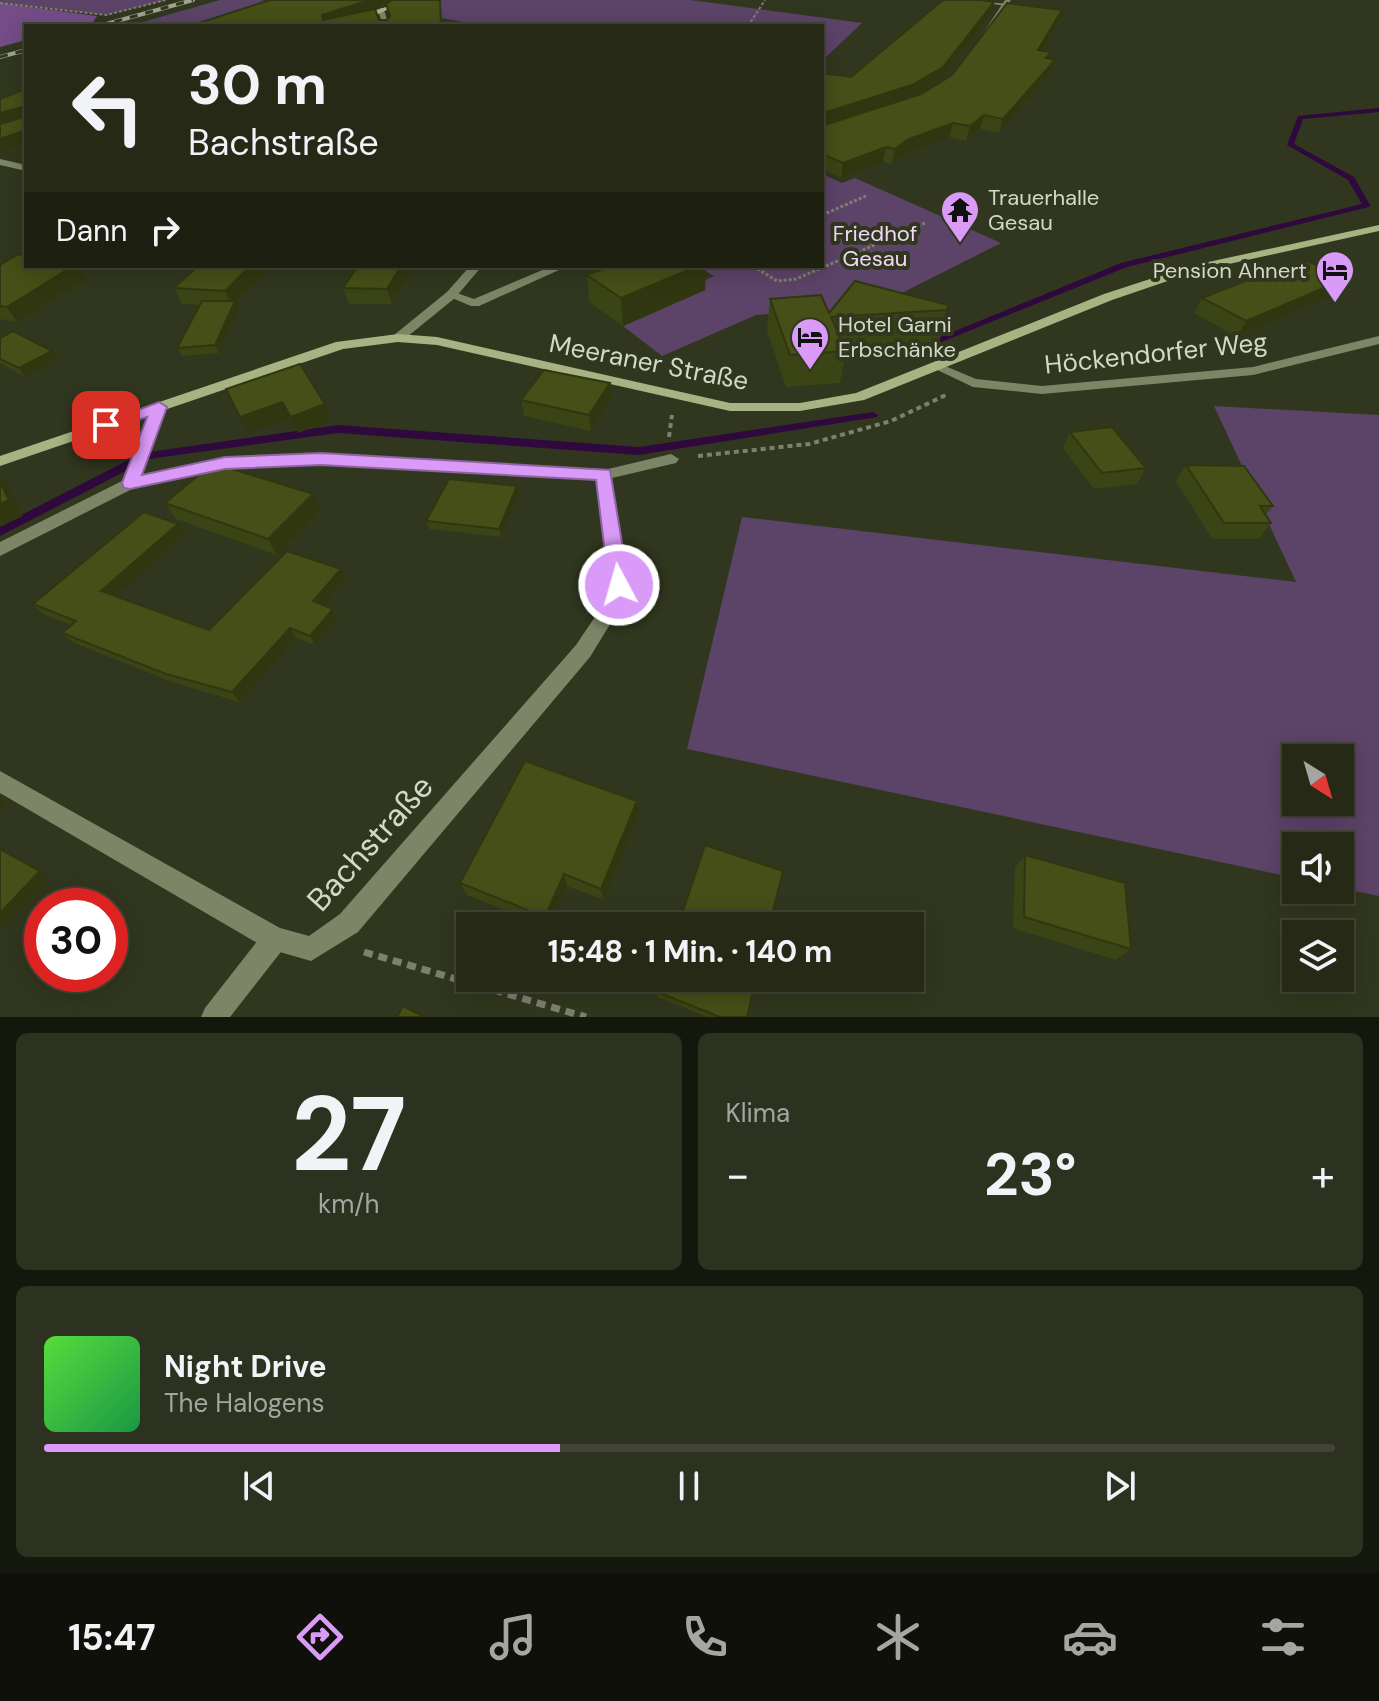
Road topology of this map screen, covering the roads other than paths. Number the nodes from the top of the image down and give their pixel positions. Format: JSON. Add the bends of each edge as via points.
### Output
{"nodes":[{"id":1,"x":398,"y":0,"type":"edge"},
{"id":2,"x":972,"y":0,"type":"edge"},
{"id":3,"x":1007,"y":2,"type":"edge"},
{"id":4,"x":381,"y":10,"type":"junction"},
{"id":5,"x":335,"y":24,"type":"edge"},
{"id":6,"x":385,"y":24,"type":"edge"},
{"id":7,"x":970,"y":54,"type":"edge"},
{"id":8,"x":0,"y":162,"type":"edge"},
{"id":9,"x":24,"y":168,"type":"edge"},
{"id":10,"x":1379,"y":228,"type":"edge"},
{"id":11,"x":474,"y":268,"type":"edge"},
{"id":12,"x":557,"y":268,"type":"edge"},
{"id":13,"x":451,"y":295,"type":"junction"},
{"id":14,"x":398,"y":338,"type":"junction"},
{"id":15,"x":1379,"y":340,"type":"edge"},
{"id":16,"x":938,"y":367,"type":"junction"},
{"id":17,"x":159,"y":407,"type":"junction"},
{"id":18,"x":671,"y":459,"type":"road end"},
{"id":19,"x":0,"y":461,"type":"edge"},
{"id":20,"x":604,"y":475,"type":"junction"},
{"id":21,"x":133,"y":477,"type":"junction"},
{"id":22,"x":0,"y":550,"type":"edge"},
{"id":23,"x":0,"y":781,"type":"edge"},
{"id":24,"x":275,"y":939,"type":"junction"},
{"id":25,"x":214,"y":1017,"type":"edge"}],
"edges":[{"from":1,"to":4,"type":"street"},
{"from":2,"to":3,"type":"street"},
{"from":3,"to":7,"type":"street"},
{"from":4,"to":5,"type":"street"},
{"from":4,"to":6,"type":"street"},
{"from":8,"to":9,"type":"street"},
{"from":10,"to":16,"type":"street","name":"Meeraner Straße","via":[[1194,268]]},
{"from":11,"to":13,"type":"street"},
{"from":12,"to":13,"type":"street","via":[[475,303]]},
{"from":13,"to":14,"type":"street"},
{"from":14,"to":16,"type":"street","name":"Meeraner Straße","via":[[437,341],[730,407],[800,407],[859,397]]},
{"from":14,"to":17,"type":"street","name":"Meeraner Straße","via":[[341,345]]},
{"from":15,"to":16,"type":"street","name":"Höckendorfer Weg","via":[[1253,371],[1042,390],[973,383]]},
{"from":17,"to":19,"type":"street","name":"Meeraner Straße"},
{"from":17,"to":21,"type":"street"},
{"from":18,"to":20,"type":"street"},
{"from":20,"to":21,"type":"street","via":[[321,459],[225,463]]},
{"from":20,"to":24,"type":"street","name":"Bachstraße","via":[[619,585],[583,651],[349,923],[311,949]]},
{"from":21,"to":22,"type":"street"},
{"from":23,"to":24,"type":"street","name":"Bachstraße"},
{"from":24,"to":25,"type":"street"}]}
